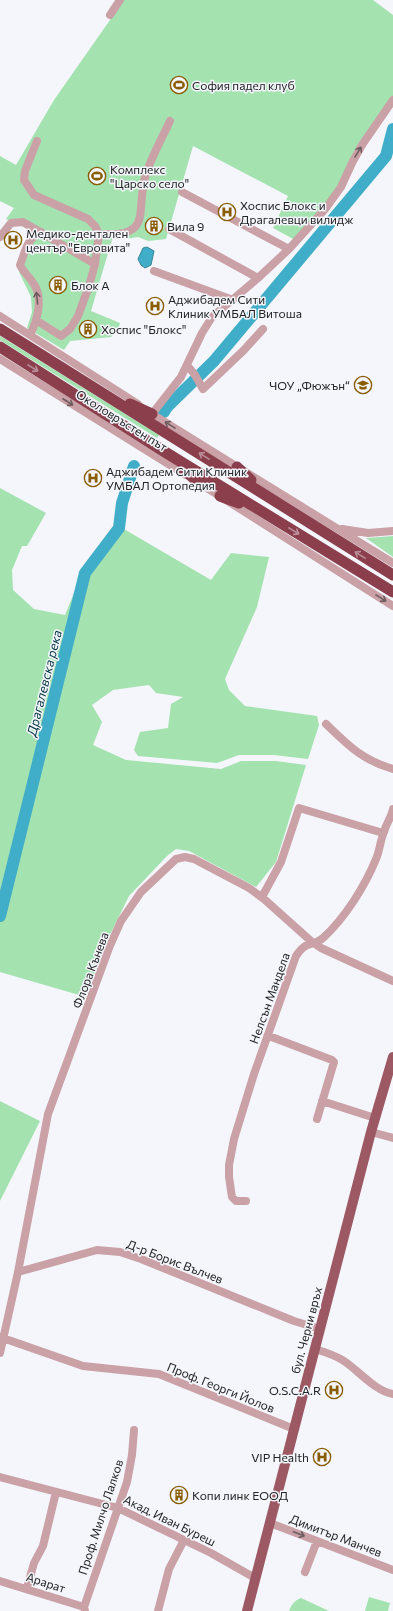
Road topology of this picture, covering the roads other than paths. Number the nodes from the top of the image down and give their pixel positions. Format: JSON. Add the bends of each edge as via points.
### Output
{"nodes":[{"id":1,"x":120,"y":0,"type":"edge"},
{"id":2,"x":110,"y":15,"type":"dead end"},
{"id":3,"x":393,"y":100,"type":"edge"},
{"id":4,"x":170,"y":121,"type":"dead end"},
{"id":5,"x":36,"y":141,"type":"dead end"},
{"id":6,"x":182,"y":192,"type":"dead end"},
{"id":7,"x":169,"y":229,"type":"dead end"},
{"id":8,"x":42,"y":232,"type":"junction"},
{"id":9,"x":99,"y":234,"type":"junction"},
{"id":10,"x":0,"y":238,"type":"edge"},
{"id":11,"x":289,"y":249,"type":"junction"},
{"id":12,"x":95,"y":264,"type":"junction"},
{"id":13,"x":154,"y":271,"type":"dead end"},
{"id":14,"x":258,"y":278,"type":"junction"},
{"id":15,"x":232,"y":300,"type":"junction"},
{"id":16,"x":0,"y":316,"type":"edge"},
{"id":17,"x":36,"y":320,"type":"junction"},
{"id":18,"x":0,"y":329,"type":"edge"},
{"id":19,"x":262,"y":329,"type":"dead end"},
{"id":20,"x":30,"y":335,"type":"junction"},
{"id":21,"x":0,"y":347,"type":"edge"},
{"id":22,"x":0,"y":359,"type":"edge"},
{"id":23,"x":187,"y":365,"type":"junction"},
{"id":24,"x":96,"y":390,"type":"junction"},
{"id":25,"x":152,"y":414,"type":"junction"},
{"id":26,"x":165,"y":452,"type":"junction"},
{"id":27,"x":237,"y":467,"type":"junction"},
{"id":28,"x":200,"y":484,"type":"junction"},
{"id":29,"x":220,"y":496,"type":"junction"},
{"id":30,"x":273,"y":499,"type":"junction"},
{"id":31,"x":261,"y":511,"type":"junction"},
{"id":32,"x":337,"y":528,"type":"junction"},
{"id":33,"x":393,"y":531,"type":"edge"},
{"id":34,"x":393,"y":563,"type":"edge"},
{"id":35,"x":393,"y":575,"type":"edge"},
{"id":36,"x":393,"y":592,"type":"edge"},
{"id":37,"x":393,"y":606,"type":"edge"},
{"id":38,"x":326,"y":724,"type":"dead end"},
{"id":39,"x":393,"y":769,"type":"edge"},
{"id":40,"x":393,"y":809,"type":"edge"},
{"id":41,"x":383,"y":833,"type":"junction"},
{"id":42,"x":262,"y":897,"type":"junction"},
{"id":43,"x":312,"y":942,"type":"junction"},
{"id":44,"x":393,"y":981,"type":"edge"},
{"id":45,"x":269,"y":1036,"type":"junction"},
{"id":46,"x":393,"y":1057,"type":"edge"},
{"id":47,"x":322,"y":1101,"type":"junction"},
{"id":48,"x":375,"y":1118,"type":"junction"},
{"id":49,"x":317,"y":1119,"type":"dead end"},
{"id":50,"x":371,"y":1132,"type":"junction"},
{"id":51,"x":393,"y":1138,"type":"edge"},
{"id":52,"x":246,"y":1201,"type":"dead end"},
{"id":53,"x":18,"y":1272,"type":"junction"},
{"id":54,"x":320,"y":1329,"type":"junction"},
{"id":55,"x":1,"y":1338,"type":"edge"},
{"id":56,"x":315,"y":1349,"type":"junction"},
{"id":57,"x":0,"y":1354,"type":"edge"},
{"id":58,"x":393,"y":1394,"type":"edge"},
{"id":59,"x":294,"y":1429,"type":"junction"},
{"id":60,"x":134,"y":1430,"type":"dead end"},
{"id":61,"x":0,"y":1477,"type":"edge"},
{"id":62,"x":56,"y":1492,"type":"junction"},
{"id":63,"x":118,"y":1508,"type":"junction"},
{"id":64,"x":270,"y":1523,"type":"junction"},
{"id":65,"x":184,"y":1540,"type":"junction"},
{"id":66,"x":317,"y":1541,"type":"junction"},
{"id":67,"x":393,"y":1570,"type":"edge"},
{"id":68,"x":305,"y":1572,"type":"dead end"},
{"id":69,"x":255,"y":1578,"type":"junction"},
{"id":70,"x":0,"y":1581,"type":"edge"},
{"id":71,"x":27,"y":1588,"type":"junction"},
{"id":72,"x":84,"y":1609,"type":"edge"},
{"id":73,"x":158,"y":1611,"type":"edge"},
{"id":74,"x":247,"y":1611,"type":"edge"}],
"edges":[{"from":1,"to":2,"type":"street"},
{"from":11,"to":3,"type":"street","one_way":true,"via":[[341,187],[362,145]]},
{"from":4,"to":9,"type":"street","via":[[146,174],[141,218],[133,229],[125,233]]},
{"from":5,"to":9,"type":"street","via":[[24,180],[34,194],[88,219]]},
{"from":6,"to":11,"type":"street"},
{"from":7,"to":14,"type":"street"},
{"from":8,"to":10,"type":"street","via":[[23,222],[11,223]]},
{"from":8,"to":12,"type":"street"},
{"from":17,"to":8,"type":"street","one_way":true,"via":[[36,287],[20,265],[28,243],[33,236]]},
{"from":9,"to":12,"type":"street"},
{"from":11,"to":14,"type":"street"},
{"from":12,"to":17,"type":"street","via":[[78,316],[70,329],[61,336]]},
{"from":13,"to":15,"type":"street"},
{"from":14,"to":15,"type":"street"},
{"from":15,"to":23,"type":"street","via":[[212,317]]},
{"from":16,"to":20,"type":"street","name":"Околовръстен път"},
{"from":17,"to":20,"type":"street"},
{"from":18,"to":24,"type":"highway","name":"Околовръстен път"},
{"from":19,"to":23,"type":"street","via":[[203,389]]},
{"from":20,"to":25,"type":"street","name":"Околовръстен път"},
{"from":21,"to":26,"type":"highway","name":"Околовръстен път","one_way":true},
{"from":22,"to":28,"type":"street","name":"Околовръстен път","one_way":true},
{"from":23,"to":25,"type":"street"},
{"from":24,"to":25,"type":"highway"},
{"from":30,"to":24,"type":"highway","name":"Околовръстен път","one_way":true},
{"from":27,"to":25,"type":"street","name":"Околовръстен път","one_way":true},
{"from":26,"to":28,"type":"highway"},
{"from":26,"to":31,"type":"highway","name":"Околовръстен път"},
{"from":27,"to":30,"type":"highway"},
{"from":27,"to":32,"type":"street","name":"Околовръстен път"},
{"from":28,"to":29,"type":"street","name":"Околовръстен път"},
{"from":29,"to":31,"type":"highway"},
{"from":29,"to":37,"type":"street","name":"Околовръстен път","one_way":true},
{"from":35,"to":30,"type":"highway","name":"Околовръстен път","one_way":true},
{"from":31,"to":36,"type":"highway","name":"Околовръстен път","one_way":true},
{"from":32,"to":33,"type":"street","via":[[368,533]]},
{"from":32,"to":34,"type":"street","name":"Околовръстен път"},
{"from":38,"to":39,"type":"street","via":[[366,759]]},
{"from":40,"to":41,"type":"street","name":"Нелсън Мандела"},
{"from":41,"to":42,"type":"street","via":[[299,808],[281,862]]},
{"from":41,"to":43,"type":"street","name":"Нелсън Мандела","via":[[377,858],[361,891],[323,938]]},
{"from":42,"to":43,"type":"street","name":"Флора Кънева"},
{"from":42,"to":53,"type":"street","name":"Флора Кънева","via":[[194,859],[185,857],[176,859],[131,905],[109,948],[48,1114]]},
{"from":43,"to":44,"type":"street","name":"Флора Кънева","via":[[330,953]]},
{"from":43,"to":45,"type":"street","name":"Нелсън Мандела","via":[[304,946],[296,956]]},
{"from":45,"to":47,"type":"street","via":[[334,1062]]},
{"from":45,"to":52,"type":"street","name":"Нелсън Мандела","via":[[254,1074],[232,1146],[229,1177],[234,1200]]},
{"from":46,"to":48,"type":"main road","name":"бул. Черни връх"},
{"from":47,"to":48,"type":"street"},
{"from":47,"to":49,"type":"street"},
{"from":48,"to":50,"type":"main road","name":"бул. Черни връх"},
{"from":50,"to":51,"type":"street"},
{"from":50,"to":54,"type":"main road","name":"бул. Черни връх"},
{"from":53,"to":54,"type":"street","name":"Д-р Борис Вълчев","via":[[97,1250],[120,1252]]},
{"from":53,"to":55,"type":"street","name":"Флора Кънева"},
{"from":54,"to":56,"type":"main road","name":"бул. Черни връх"},
{"from":55,"to":57,"type":"street","name":"Флора Кънева"},
{"from":55,"to":59,"type":"street","name":"Проф. Георги Йолов","via":[[83,1366],[159,1374]]},
{"from":56,"to":58,"type":"street","via":[[344,1361],[380,1390]]},
{"from":56,"to":59,"type":"main road","name":"бул. Черни връх"},
{"from":59,"to":64,"type":"main road","name":"бул. Черни връх"},
{"from":60,"to":63,"type":"street","name":"Проф. Милчо Лалков","via":[[127,1482]]},
{"from":61,"to":62,"type":"street","name":"Акад. Иван Буреш"},
{"from":62,"to":63,"type":"street","name":"Акад. Иван Буреш"},
{"from":62,"to":71,"type":"street","via":[[43,1546],[34,1563]]},
{"from":63,"to":65,"type":"street","name":"Акад. Иван Буреш"},
{"from":63,"to":72,"type":"street","name":"Проф. Милчо Лалков"},
{"from":64,"to":66,"type":"street","name":"Димитър Манчев","one_way":true},
{"from":64,"to":69,"type":"main road","name":"бул. Черни връх"},
{"from":65,"to":69,"type":"street","name":"Акад. Иван Буреш"},
{"from":65,"to":73,"type":"street","via":[[169,1569]]},
{"from":66,"to":67,"type":"street","name":"Димитър Манчев"},
{"from":66,"to":68,"type":"street"},
{"from":69,"to":74,"type":"main road","name":"бул. Черни връх"},
{"from":70,"to":71,"type":"street","name":"Арарат"},
{"from":71,"to":72,"type":"street","name":"Арарат"}]}
